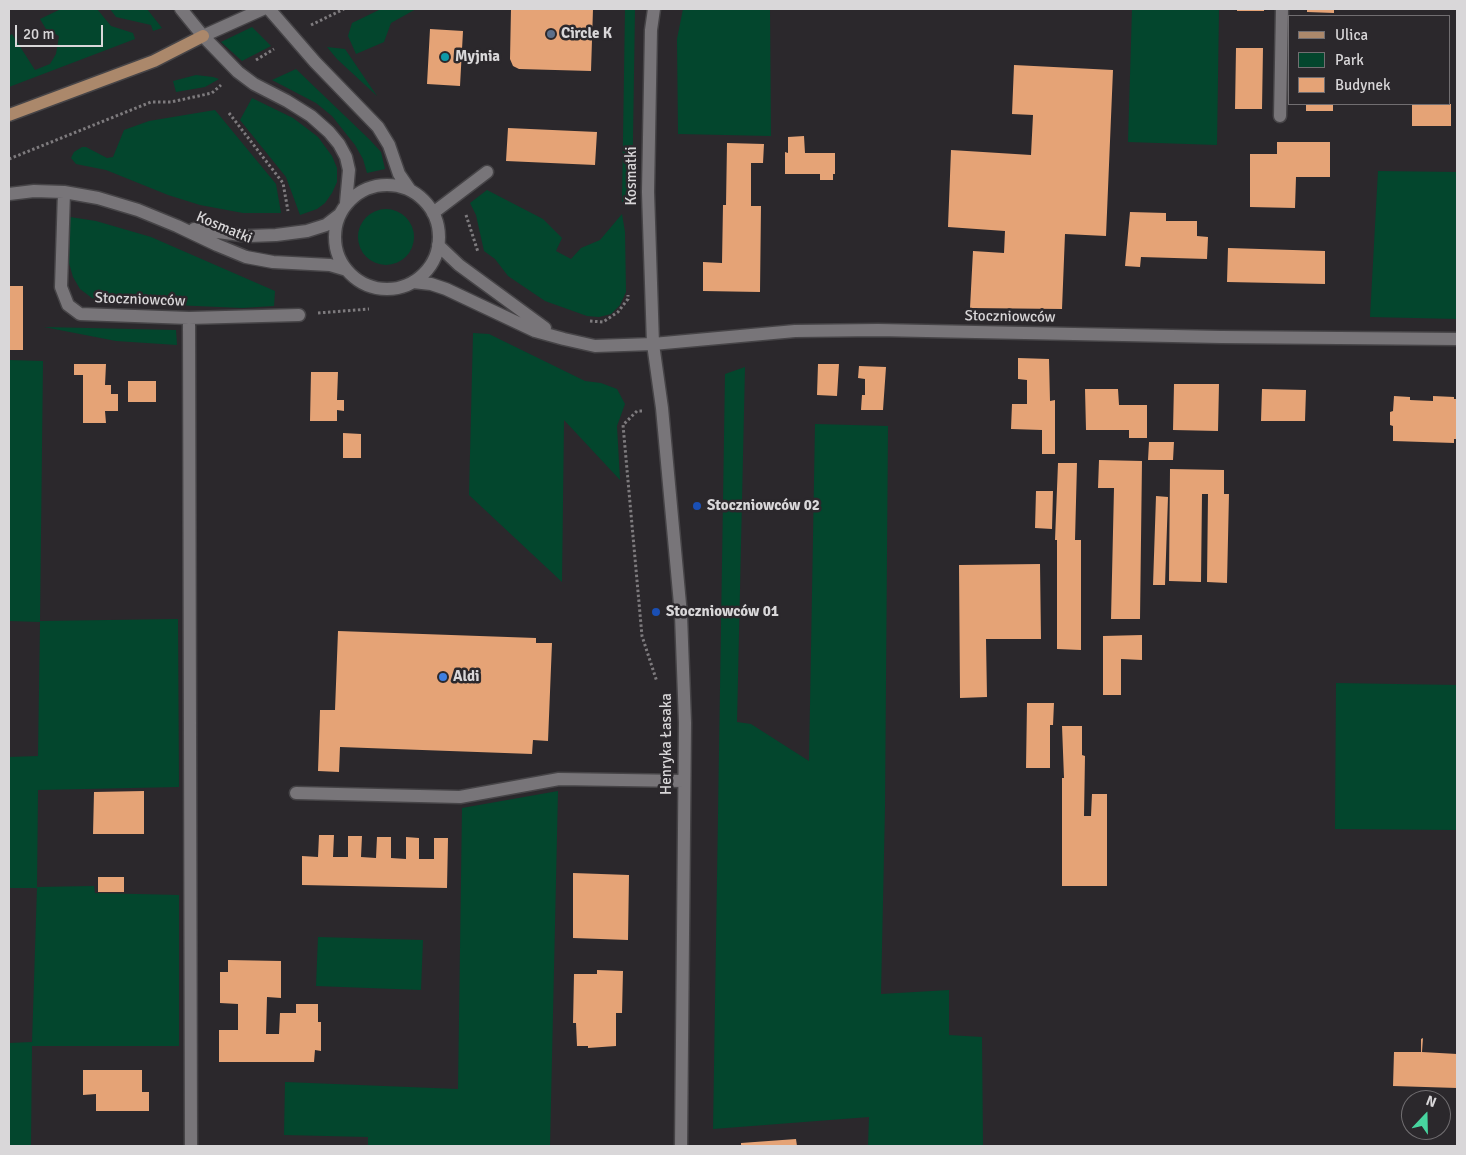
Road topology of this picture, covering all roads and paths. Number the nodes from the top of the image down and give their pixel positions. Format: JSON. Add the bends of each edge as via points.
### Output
{"nodes":[{"id":1,"x":181,"y":9,"type":"edge"},
{"id":2,"x":263,"y":9,"type":"edge"},
{"id":3,"x":269,"y":9,"type":"edge"},
{"id":4,"x":344,"y":9,"type":"edge"},
{"id":5,"x":654,"y":9,"type":"edge"},
{"id":6,"x":1282,"y":9,"type":"edge"},
{"id":7,"x":203,"y":36,"type":"junction"},
{"id":8,"x":294,"y":36,"type":"junction"},
{"id":9,"x":238,"y":72,"type":"junction"},
{"id":10,"x":229,"y":113,"type":"dead end"},
{"id":11,"x":9,"y":115,"type":"edge"},
{"id":12,"x":1280,"y":116,"type":"dead end"},
{"id":13,"x":9,"y":158,"type":"edge"},
{"id":14,"x":487,"y":172,"type":"dead end"},
{"id":15,"x":410,"y":190,"type":"junction"},
{"id":16,"x":64,"y":192,"type":"junction"},
{"id":17,"x":9,"y":194,"type":"edge"},
{"id":18,"x":346,"y":203,"type":"junction"},
{"id":19,"x":433,"y":213,"type":"junction"},
{"id":20,"x":466,"y":213,"type":"dead end"},
{"id":21,"x":339,"y":215,"type":"junction"},
{"id":22,"x":289,"y":217,"type":"dead end"},
{"id":23,"x":177,"y":226,"type":"junction"},
{"id":24,"x":438,"y":245,"type":"junction"},
{"id":25,"x":480,"y":258,"type":"dead end"},
{"id":26,"x":347,"y":270,"type":"junction"},
{"id":27,"x":413,"y":282,"type":"junction"},
{"id":28,"x":628,"y":289,"type":"dead end"},
{"id":29,"x":369,"y":310,"type":"dead end"},
{"id":30,"x":299,"y":314,"type":"joint"},
{"id":31,"x":189,"y":318,"type":"junction"},
{"id":32,"x":585,"y":321,"type":"dead end"},
{"id":33,"x":1457,"y":339,"type":"edge"},
{"id":34,"x":564,"y":340,"type":"junction"},
{"id":35,"x":653,"y":344,"type":"junction"},
{"id":36,"x":637,"y":411,"type":"dead end"},
{"id":37,"x":657,"y":682,"type":"dead end"},
{"id":38,"x":684,"y":781,"type":"junction"},
{"id":39,"x":296,"y":793,"type":"dead end"},
{"id":40,"x":191,"y":1146,"type":"edge"},
{"id":41,"x":681,"y":1146,"type":"edge"}],
"edges":[{"from":1,"to":7,"type":"street"},
{"from":2,"to":7,"type":"street"},
{"from":3,"to":8,"type":"street"},
{"from":4,"to":8,"type":"path"},
{"from":5,"to":35,"type":"street","name":"Kosmatki","via":[[648,192]]},
{"from":6,"to":12,"type":"street"},
{"from":7,"to":9,"type":"street"},
{"from":7,"to":11,"type":"main road","via":[[154,60]]},
{"from":8,"to":9,"type":"path"},
{"from":8,"to":15,"type":"street","via":[[378,127],[389,145],[399,174]]},
{"from":9,"to":13,"type":"path","via":[[212,93],[171,102],[151,102]]},
{"from":9,"to":18,"type":"street","via":[[311,116],[339,144],[349,170]]},
{"from":10,"to":22,"type":"path","via":[[283,183]]},
{"from":14,"to":19,"type":"street"},
{"from":15,"to":18,"type":"street","via":[[380,185],[356,194]]},
{"from":15,"to":19,"type":"street"},
{"from":16,"to":17,"type":"street","name":"Kosmatki"},
{"from":16,"to":23,"type":"street","name":"Kosmatki","via":[[138,210]]},
{"from":16,"to":31,"type":"street","name":"Stoczniowców","via":[[61,287],[68,304],[80,314]]},
{"from":18,"to":21,"type":"street"},
{"from":19,"to":24,"type":"street","via":[[438,228]]},
{"from":20,"to":25,"type":"path"},
{"from":21,"to":23,"type":"street","name":"Kosmatki","via":[[326,225],[308,231],[276,235],[249,236]]},
{"from":21,"to":26,"type":"street","via":[[335,244]]},
{"from":23,"to":26,"type":"street","name":"Kosmatki","via":[[246,257],[330,265]]},
{"from":24,"to":27,"type":"street","via":[[433,261]]},
{"from":24,"to":34,"type":"street","name":"Stoczniowców","via":[[508,302]]},
{"from":26,"to":27,"type":"street","via":[[358,280],[385,289],[400,288]]},
{"from":27,"to":34,"type":"street","name":"Stoczniowców","via":[[446,290],[526,327]]},
{"from":28,"to":32,"type":"path","via":[[628,299],[618,312],[603,322]]},
{"from":29,"to":30,"type":"path"},
{"from":30,"to":31,"type":"street","name":"Stoczniowców"},
{"from":31,"to":40,"type":"street"},
{"from":33,"to":35,"type":"street","name":"Stoczniowców","via":[[878,330],[795,331]]},
{"from":34,"to":35,"type":"street","name":"Stoczniowców","via":[[594,346]]},
{"from":35,"to":38,"type":"street","name":"Henryka Łasaka","via":[[681,615]]},
{"from":36,"to":37,"type":"path","via":[[622,425],[642,636]]},
{"from":38,"to":39,"type":"street","via":[[559,779],[460,797]]},
{"from":38,"to":41,"type":"street","name":"Henryka Łasaka"}]}
